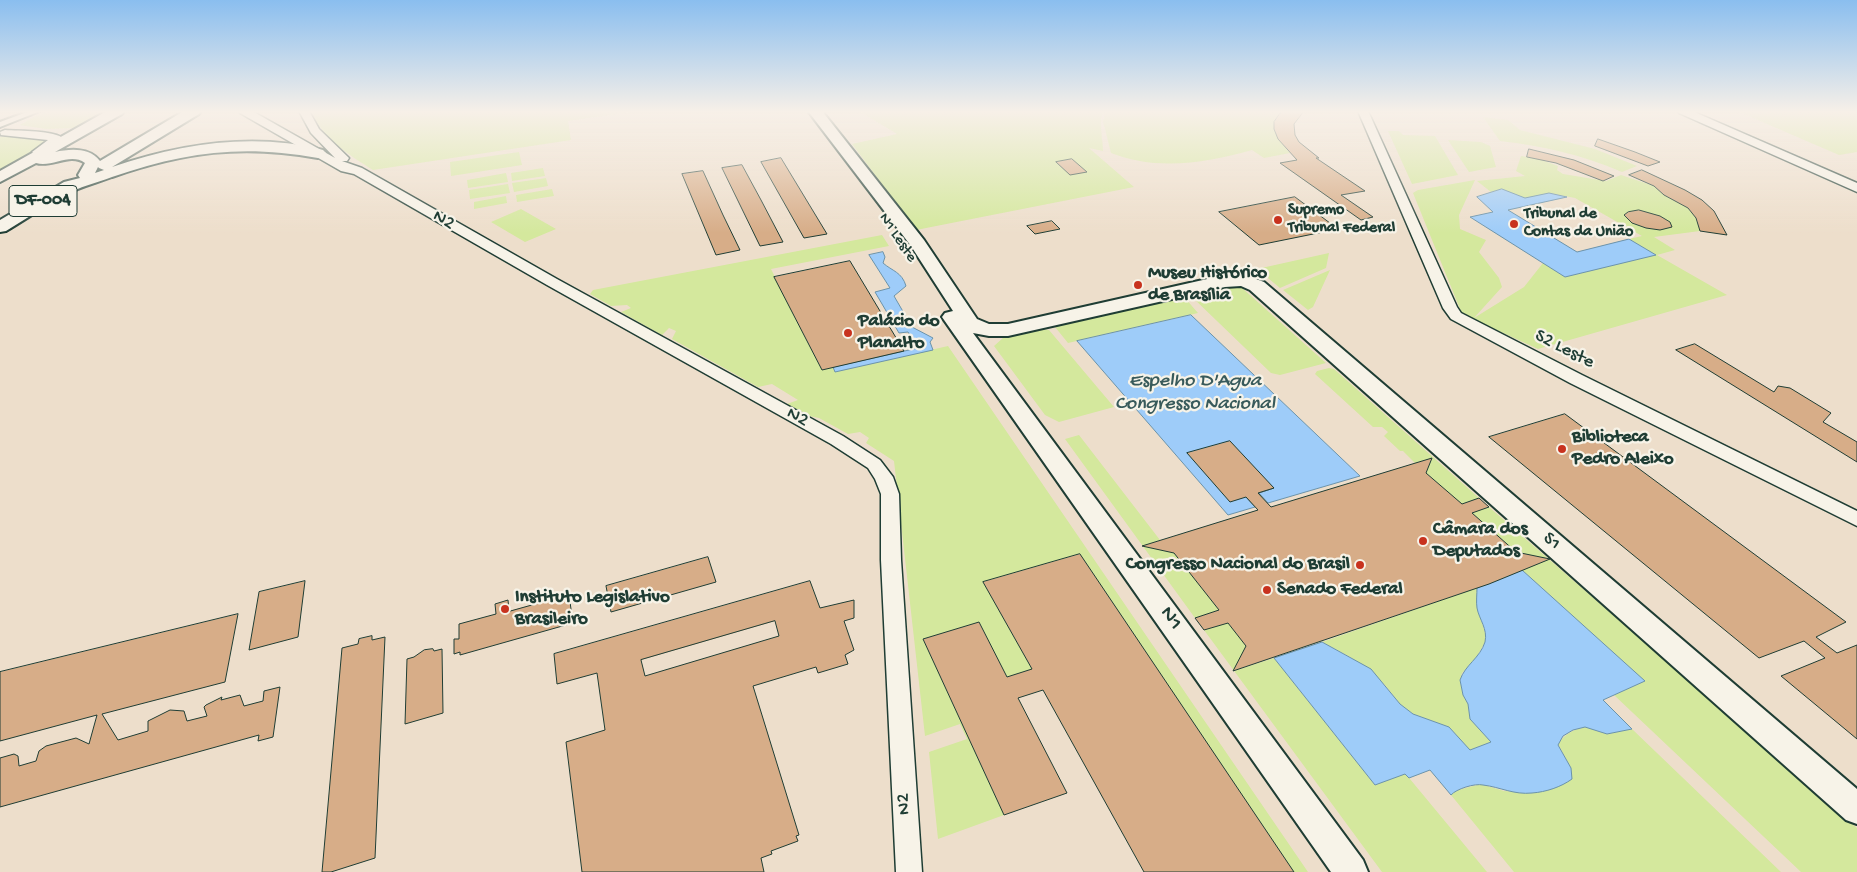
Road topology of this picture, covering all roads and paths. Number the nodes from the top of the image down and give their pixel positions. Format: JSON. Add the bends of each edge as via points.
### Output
{"nodes":[{"id":1,"x":39,"y":152,"type":"edge"},
{"id":2,"x":45,"y":152,"type":"edge"},
{"id":3,"x":125,"y":152,"type":"edge"},
{"id":4,"x":186,"y":152,"type":"edge"},
{"id":5,"x":311,"y":152,"type":"edge"},
{"id":6,"x":335,"y":152,"type":"edge"},
{"id":7,"x":835,"y":152,"type":"edge"},
{"id":8,"x":847,"y":152,"type":"edge"},
{"id":9,"x":1381,"y":152,"type":"edge"},
{"id":10,"x":1775,"y":152,"type":"edge"},
{"id":11,"x":1799,"y":152,"type":"edge"},
{"id":12,"x":318,"y":153,"type":"joint"},
{"id":13,"x":358,"y":172,"type":"junction"},
{"id":14,"x":5,"y":174,"type":"edge"},
{"id":15,"x":86,"y":175,"type":"junction"},
{"id":16,"x":1857,"y":177,"type":"edge"},
{"id":17,"x":1857,"y":188,"type":"edge"},
{"id":18,"x":57,"y":192,"type":"junction"},
{"id":19,"x":0,"y":227,"type":"edge"},
{"id":20,"x":1008,"y":330,"type":"junction"},
{"id":21,"x":988,"y":366,"type":"junction"},
{"id":22,"x":1857,"y":519,"type":"edge"},
{"id":23,"x":1857,"y":809,"type":"edge"},
{"id":24,"x":909,"y":872,"type":"edge"},
{"id":25,"x":1351,"y":872,"type":"edge"}],
"edges":[{"from":1,"to":14,"type":"main road"},
{"from":2,"to":14,"type":"highway","number":"DF-004"},
{"from":3,"to":15,"type":"highway","number":"DF-004"},
{"from":4,"to":18,"type":"highway","via":[[151,159]]},
{"from":5,"to":12,"type":"highway"},
{"from":6,"to":13,"type":"main road","name":"N2"},
{"from":7,"to":21,"type":"highway","name":"N1 Leste"},
{"from":8,"to":20,"type":"highway","name":"N1 Leste","via":[[918,244],[970,323],[989,330]]},
{"from":9,"to":22,"type":"main road","name":"S2 Leste","via":[[1456,316]]},
{"from":10,"to":17,"type":"main road"},
{"from":11,"to":16,"type":"main road"},
{"from":12,"to":13,"type":"main road","name":"N2"},
{"from":13,"to":24,"type":"main road","name":"N2","via":[[837,440],[874,464],[884,477],[890,494]]},
{"from":14,"to":15,"type":"highway","via":[[48,159],[79,155],[90,157],[93,162]]},
{"from":15,"to":18,"type":"highway","number":"DF-004"},
{"from":18,"to":19,"type":"highway","number":"DF-004"},
{"from":20,"to":21,"type":"highway","via":[[990,342]]},
{"from":20,"to":23,"type":"highway","name":"S1","via":[[1225,281],[1243,280],[1257,286]]},
{"from":21,"to":25,"type":"highway","name":"N1"}]}
